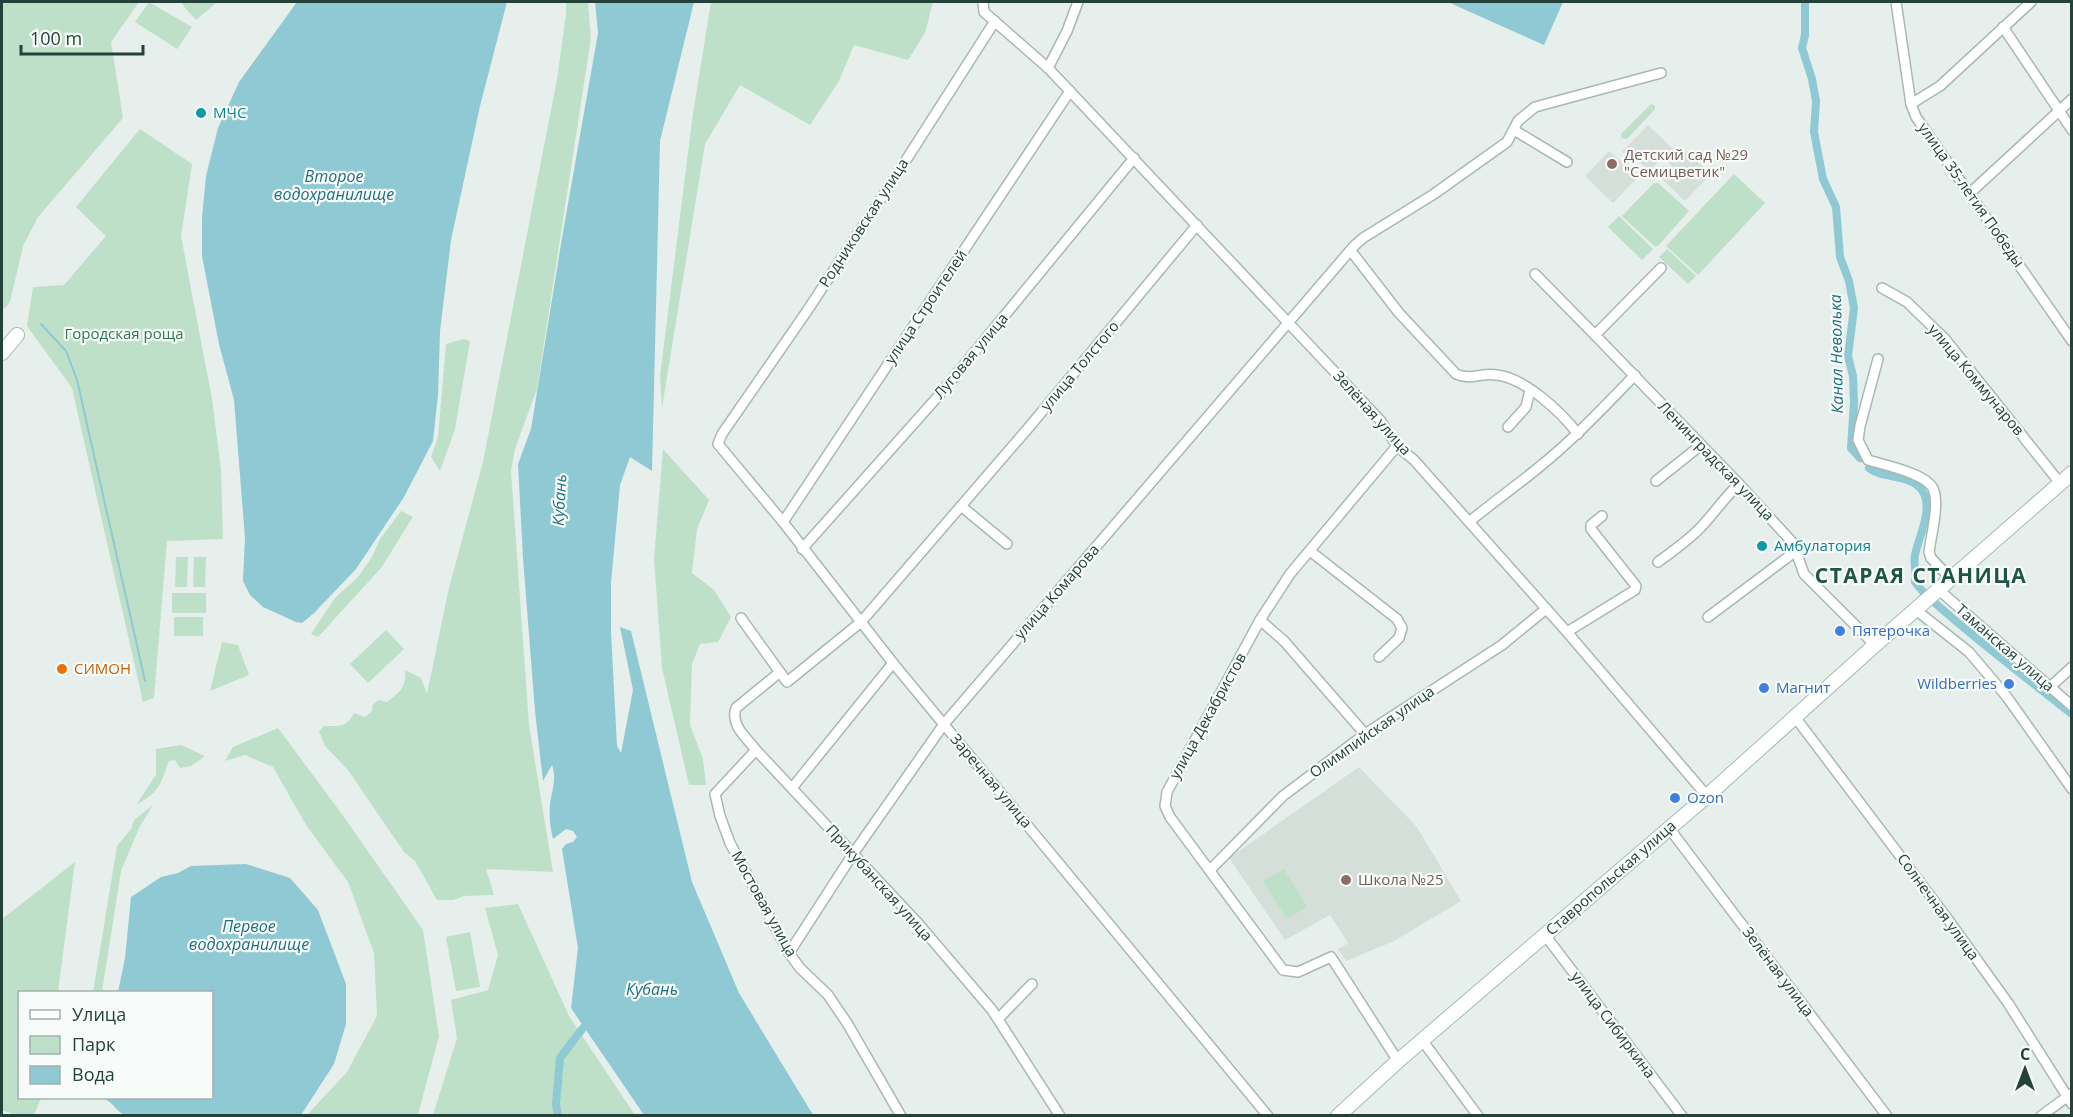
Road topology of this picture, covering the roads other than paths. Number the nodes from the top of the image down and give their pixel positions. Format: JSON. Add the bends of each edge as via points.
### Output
{"nodes":[{"id":1,"x":983,"y":2,"type":"edge"},
{"id":2,"x":1078,"y":2,"type":"edge"},
{"id":3,"x":1896,"y":2,"type":"edge"},
{"id":4,"x":2031,"y":2,"type":"edge"},
{"id":5,"x":995,"y":21,"type":"junction"},
{"id":6,"x":2003,"y":27,"type":"junction"},
{"id":7,"x":1048,"y":68,"type":"junction"},
{"id":8,"x":1661,"y":73,"type":"dead end"},
{"id":9,"x":1070,"y":91,"type":"junction"},
{"id":10,"x":2072,"y":99,"type":"edge"},
{"id":11,"x":1911,"y":104,"type":"junction"},
{"id":12,"x":2058,"y":111,"type":"junction"},
{"id":13,"x":1514,"y":130,"type":"junction"},
{"id":14,"x":2072,"y":130,"type":"edge"},
{"id":15,"x":1134,"y":159,"type":"junction"},
{"id":16,"x":1567,"y":162,"type":"dead end"},
{"id":17,"x":1970,"y":193,"type":"junction"},
{"id":18,"x":1197,"y":225,"type":"junction"},
{"id":19,"x":1351,"y":251,"type":"junction"},
{"id":20,"x":1661,"y":268,"type":"dead end"},
{"id":21,"x":1535,"y":274,"type":"dead end"},
{"id":22,"x":1882,"y":288,"type":"dead end"},
{"id":23,"x":1289,"y":323,"type":"junction"},
{"id":24,"x":17,"y":335,"type":"dead end"},
{"id":25,"x":1595,"y":335,"type":"junction"},
{"id":26,"x":2072,"y":341,"type":"edge"},
{"id":27,"x":2,"y":353,"type":"edge"},
{"id":28,"x":1878,"y":359,"type":"dead end"},
{"id":29,"x":1635,"y":375,"type":"junction"},
{"id":30,"x":1530,"y":390,"type":"junction"},
{"id":31,"x":1509,"y":427,"type":"dead end"},
{"id":32,"x":1578,"y":434,"type":"junction"},
{"id":33,"x":717,"y":444,"type":"joint"},
{"id":34,"x":1701,"y":445,"type":"junction"},
{"id":35,"x":1397,"y":446,"type":"junction"},
{"id":36,"x":2072,"y":473,"type":"edge"},
{"id":37,"x":1656,"y":481,"type":"dead end"},
{"id":38,"x":2060,"y":483,"type":"junction"},
{"id":39,"x":1739,"y":484,"type":"junction"},
{"id":40,"x":961,"y":506,"type":"junction"},
{"id":41,"x":1602,"y":516,"type":"dead end"},
{"id":42,"x":783,"y":522,"type":"junction"},
{"id":43,"x":1469,"y":522,"type":"junction"},
{"id":44,"x":1007,"y":544,"type":"dead end"},
{"id":45,"x":802,"y":549,"type":"junction"},
{"id":46,"x":1310,"y":551,"type":"junction"},
{"id":47,"x":1796,"y":551,"type":"junction"},
{"id":48,"x":1658,"y":562,"type":"dead end"},
{"id":49,"x":1951,"y":579,"type":"junction"},
{"id":50,"x":1937,"y":591,"type":"junction"},
{"id":51,"x":1918,"y":608,"type":"junction"},
{"id":52,"x":1546,"y":609,"type":"junction"},
{"id":53,"x":1708,"y":617,"type":"dead end"},
{"id":54,"x":741,"y":618,"type":"dead end"},
{"id":55,"x":1260,"y":620,"type":"junction"},
{"id":56,"x":861,"y":622,"type":"junction"},
{"id":57,"x":1567,"y":632,"type":"junction"},
{"id":58,"x":1875,"y":645,"type":"junction"},
{"id":59,"x":1379,"y":657,"type":"dead end"},
{"id":60,"x":893,"y":663,"type":"junction"},
{"id":61,"x":2072,"y":668,"type":"edge"},
{"id":62,"x":780,"y":672,"type":"junction"},
{"id":63,"x":2049,"y":688,"type":"junction"},
{"id":64,"x":2072,"y":706,"type":"edge"},
{"id":65,"x":1795,"y":717,"type":"junction"},
{"id":66,"x":944,"y":724,"type":"junction"},
{"id":67,"x":1365,"y":734,"type":"junction"},
{"id":68,"x":756,"y":750,"type":"junction"},
{"id":69,"x":792,"y":788,"type":"junction"},
{"id":70,"x":2072,"y":789,"type":"edge"},
{"id":71,"x":1707,"y":796,"type":"junction"},
{"id":72,"x":1670,"y":828,"type":"junction"},
{"id":73,"x":853,"y":854,"type":"junction"},
{"id":74,"x":1209,"y":870,"type":"junction"},
{"id":75,"x":1545,"y":935,"type":"junction"},
{"id":76,"x":789,"y":953,"type":"junction"},
{"id":77,"x":1032,"y":984,"type":"dead end"},
{"id":78,"x":999,"y":1019,"type":"junction"},
{"id":79,"x":1422,"y":1040,"type":"junction"},
{"id":80,"x":1398,"y":1061,"type":"junction"},
{"id":81,"x":2070,"y":1099,"type":"edge"},
{"id":82,"x":901,"y":1116,"type":"edge"},
{"id":83,"x":1060,"y":1116,"type":"edge"},
{"id":84,"x":1268,"y":1116,"type":"edge"},
{"id":85,"x":1338,"y":1116,"type":"edge"},
{"id":86,"x":1478,"y":1116,"type":"edge"},
{"id":87,"x":1683,"y":1116,"type":"edge"},
{"id":88,"x":1887,"y":1116,"type":"edge"},
{"id":89,"x":2041,"y":1116,"type":"edge"}],
"edges":[{"from":1,"to":5,"type":"street","via":[[984,12]]},
{"from":2,"to":7,"type":"street"},
{"from":3,"to":11,"type":"street","name":"улица 35-летия Победы"},
{"from":4,"to":6,"type":"street"},
{"from":5,"to":7,"type":"street","name":"Зелёная улица"},
{"from":5,"to":33,"type":"street","name":"Родниковская улица"},
{"from":6,"to":11,"type":"street","via":[[1940,86]]},
{"from":6,"to":12,"type":"street"},
{"from":7,"to":9,"type":"street","name":"Зелёная улица"},
{"from":8,"to":13,"type":"street","name":"улица Комарова","via":[[1535,107]]},
{"from":9,"to":15,"type":"street","name":"Зелёная улица"},
{"from":9,"to":42,"type":"street","name":"улица Строителей"},
{"from":10,"to":12,"type":"street"},
{"from":11,"to":17,"type":"street","name":"улица 35-летия Победы","via":[[1916,117]]},
{"from":12,"to":14,"type":"street"},
{"from":12,"to":17,"type":"street"},
{"from":13,"to":16,"type":"street"},
{"from":13,"to":19,"type":"street","name":"улица Комарова","via":[[1508,142],[1363,238]]},
{"from":15,"to":18,"type":"street","name":"Зелёная улица"},
{"from":15,"to":45,"type":"street","name":"Луговая улица","via":[[940,393]]},
{"from":17,"to":26,"type":"street","name":"улица 35-летия Победы"},
{"from":18,"to":23,"type":"street","name":"Зелёная улица"},
{"from":18,"to":40,"type":"street","name":"улица Толстого"},
{"from":19,"to":23,"type":"street","name":"улица Комарова"},
{"from":19,"to":30,"type":"street","via":[[1456,374],[1466,378],[1495,374]]},
{"from":20,"to":25,"type":"street"},
{"from":21,"to":25,"type":"street","name":"Ленинградская улица"},
{"from":22,"to":38,"type":"street","name":"улица Коммунаров","via":[[1908,302],[1945,339]]},
{"from":23,"to":35,"type":"street","name":"Зелёная улица","via":[[1380,420]]},
{"from":23,"to":66,"type":"street","name":"улица Комарова"},
{"from":24,"to":27,"type":"main road"},
{"from":25,"to":29,"type":"street","name":"Ленинградская улица"},
{"from":28,"to":49,"type":"street","via":[[1858,440],[1868,460],[1921,477],[1932,485],[1935,498],[1929,552]]},
{"from":29,"to":32,"type":"street"},
{"from":29,"to":34,"type":"street","name":"Ленинградская улица"},
{"from":30,"to":31,"type":"street","via":[[1526,407]]},
{"from":30,"to":32,"type":"street","via":[[1564,416]]},
{"from":32,"to":43,"type":"street"},
{"from":33,"to":42,"type":"street","name":"Заречная улица"},
{"from":34,"to":37,"type":"street"},
{"from":34,"to":39,"type":"street","name":"Ленинградская улица"},
{"from":35,"to":43,"type":"street","name":"Зелёная улица"},
{"from":35,"to":46,"type":"street","name":"улица Декабристов"},
{"from":36,"to":38,"type":"main road","name":"Ставропольская улица"},
{"from":38,"to":49,"type":"main road","name":"Ставропольская улица"},
{"from":39,"to":47,"type":"street","name":"Ленинградская улица"},
{"from":39,"to":48,"type":"street","via":[[1701,526]]},
{"from":40,"to":44,"type":"street"},
{"from":40,"to":56,"type":"street","name":"улица Толстого"},
{"from":41,"to":57,"type":"street","via":[[1591,529],[1635,590]]},
{"from":42,"to":45,"type":"street","name":"Заречная улица"},
{"from":43,"to":52,"type":"street","name":"Зелёная улица"},
{"from":45,"to":56,"type":"street","name":"Заречная улица"},
{"from":46,"to":55,"type":"street","name":"улица Декабристов"},
{"from":46,"to":59,"type":"street","via":[[1397,619],[1402,628],[1398,638]]},
{"from":47,"to":53,"type":"street"},
{"from":47,"to":58,"type":"street","name":"Ленинградская улица","via":[[1804,574]]},
{"from":49,"to":50,"type":"main road","name":"Ставропольская улица"},
{"from":50,"to":51,"type":"main road","name":"Ставропольская улица"},
{"from":50,"to":63,"type":"street","name":"Таманская улица"},
{"from":51,"to":58,"type":"main road","name":"Ставропольская улица"},
{"from":51,"to":70,"type":"street","via":[[1970,652]]},
{"from":52,"to":57,"type":"street","name":"Зелёная улица"},
{"from":52,"to":67,"type":"street","name":"Олимпийская улица","via":[[1502,645]]},
{"from":54,"to":62,"type":"street"},
{"from":55,"to":67,"type":"street","via":[[1284,641]]},
{"from":55,"to":74,"type":"street","name":"улица Декабристов","via":[[1167,792],[1165,806],[1170,817]]},
{"from":56,"to":60,"type":"street","name":"Заречная улица"},
{"from":56,"to":62,"type":"street","name":"улица Толстого","via":[[787,682]]},
{"from":57,"to":71,"type":"street","name":"Зелёная улица"},
{"from":58,"to":65,"type":"main road","name":"Ставропольская улица"},
{"from":60,"to":66,"type":"street","name":"Заречная улица"},
{"from":60,"to":69,"type":"street"},
{"from":61,"to":63,"type":"street"},
{"from":62,"to":68,"type":"street","name":"Прикубанская улица","via":[[736,708],[733,717]]},
{"from":63,"to":64,"type":"street","name":"Таманская улица"},
{"from":65,"to":71,"type":"main road","name":"Ставропольская улица"},
{"from":65,"to":81,"type":"street","name":"Солнечная улица","via":[[1947,918]]},
{"from":66,"to":73,"type":"street","name":"улица Комарова"},
{"from":66,"to":84,"type":"street","name":"Заречная улица"},
{"from":67,"to":74,"type":"street","name":"Олимпийская улица","via":[[1283,796]]},
{"from":68,"to":69,"type":"street","name":"Прикубанская улица"},
{"from":68,"to":76,"type":"street","name":"Мостовая улица","via":[[715,794],[730,843]]},
{"from":69,"to":73,"type":"street","name":"Прикубанская улица"},
{"from":71,"to":72,"type":"main road","name":"Ставропольская улица"},
{"from":72,"to":75,"type":"main road","name":"Ставропольская улица"},
{"from":72,"to":88,"type":"street","name":"Зелёная улица"},
{"from":73,"to":76,"type":"street","name":"улица Комарова"},
{"from":73,"to":78,"type":"street","name":"Прикубанская улица"},
{"from":74,"to":80,"type":"street","name":"улица Декабристов","via":[[1282,970],[1298,972],[1331,957]]},
{"from":75,"to":79,"type":"main road","name":"Ставропольская улица"},
{"from":75,"to":87,"type":"street","name":"улица Сибиркина"},
{"from":76,"to":82,"type":"street","name":"Мостовая улица","via":[[828,995]]},
{"from":77,"to":78,"type":"street"},
{"from":78,"to":83,"type":"street","name":"Прикубанская улица"},
{"from":79,"to":80,"type":"main road","name":"Ставропольская улица"},
{"from":79,"to":86,"type":"street"},
{"from":80,"to":85,"type":"main road","name":"Ставропольская улица"},
{"from":81,"to":89,"type":"street"}]}
